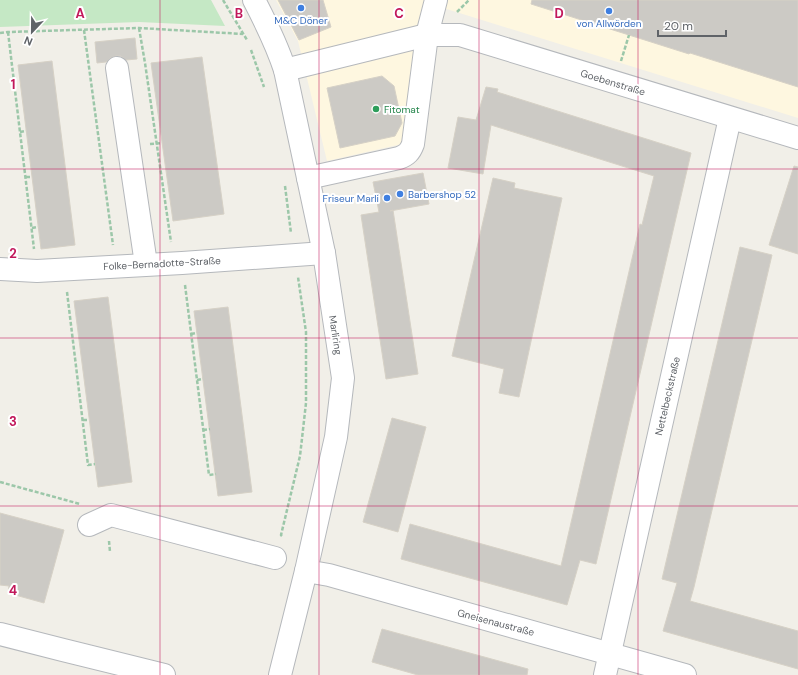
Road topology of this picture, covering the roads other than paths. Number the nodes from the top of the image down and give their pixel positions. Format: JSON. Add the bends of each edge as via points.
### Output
{"nodes":[{"id":1,"x":254,"y":0,"type":"edge"},
{"id":2,"x":436,"y":0,"type":"edge"},
{"id":3,"x":427,"y":34,"type":"junction"},
{"id":4,"x":117,"y":68,"type":"dead end"},
{"id":5,"x":285,"y":70,"type":"junction"},
{"id":6,"x":730,"y":118,"type":"junction"},
{"id":7,"x":798,"y":138,"type":"edge"},
{"id":8,"x":308,"y":178,"type":"junction"},
{"id":9,"x":324,"y":253,"type":"junction"},
{"id":10,"x":146,"y":264,"type":"junction"},
{"id":11,"x":0,"y":269,"type":"edge"},
{"id":12,"x":95,"y":522,"type":"road end"},
{"id":13,"x":274,"y":558,"type":"dead end"},
{"id":14,"x":306,"y":571,"type":"junction"},
{"id":15,"x":0,"y":634,"type":"edge"},
{"id":16,"x":609,"y":653,"type":"junction"},
{"id":17,"x":164,"y":675,"type":"edge"},
{"id":18,"x":280,"y":675,"type":"edge"},
{"id":19,"x":604,"y":675,"type":"edge"},
{"id":20,"x":685,"y":675,"type":"edge"}],
"edges":[{"from":1,"to":5,"type":"street","name":"Marliring","via":[[273,37]]},
{"from":2,"to":3,"type":"street"},
{"from":3,"to":5,"type":"street","name":"Goebenstraße"},
{"from":3,"to":6,"type":"street","name":"Goebenstraße","via":[[460,35]]},
{"from":3,"to":8,"type":"street","via":[[412,144],[406,156]]},
{"from":4,"to":10,"type":"street"},
{"from":5,"to":8,"type":"street","name":"Marliring"},
{"from":6,"to":7,"type":"street","name":"Goebenstraße"},
{"from":6,"to":16,"type":"street","name":"Nettelbeckstraße"},
{"from":8,"to":9,"type":"street","name":"Marliring"},
{"from":9,"to":10,"type":"street","name":"Folke-Bernadotte-Straße"},
{"from":9,"to":14,"type":"street","name":"Marliring","via":[[342,378],[336,437]]},
{"from":10,"to":11,"type":"street","name":"Folke-Bernadotte-Straße","via":[[37,271]]},
{"from":12,"to":13,"type":"street","via":[[111,515]]},
{"from":14,"to":16,"type":"street","name":"Gneisenaustraße","via":[[329,575]]},
{"from":14,"to":18,"type":"street","name":"Marliring"},
{"from":15,"to":17,"type":"street"},
{"from":16,"to":19,"type":"street","name":"Nettelbeckstraße"},
{"from":16,"to":20,"type":"street","name":"Gneisenaustraße"}]}
